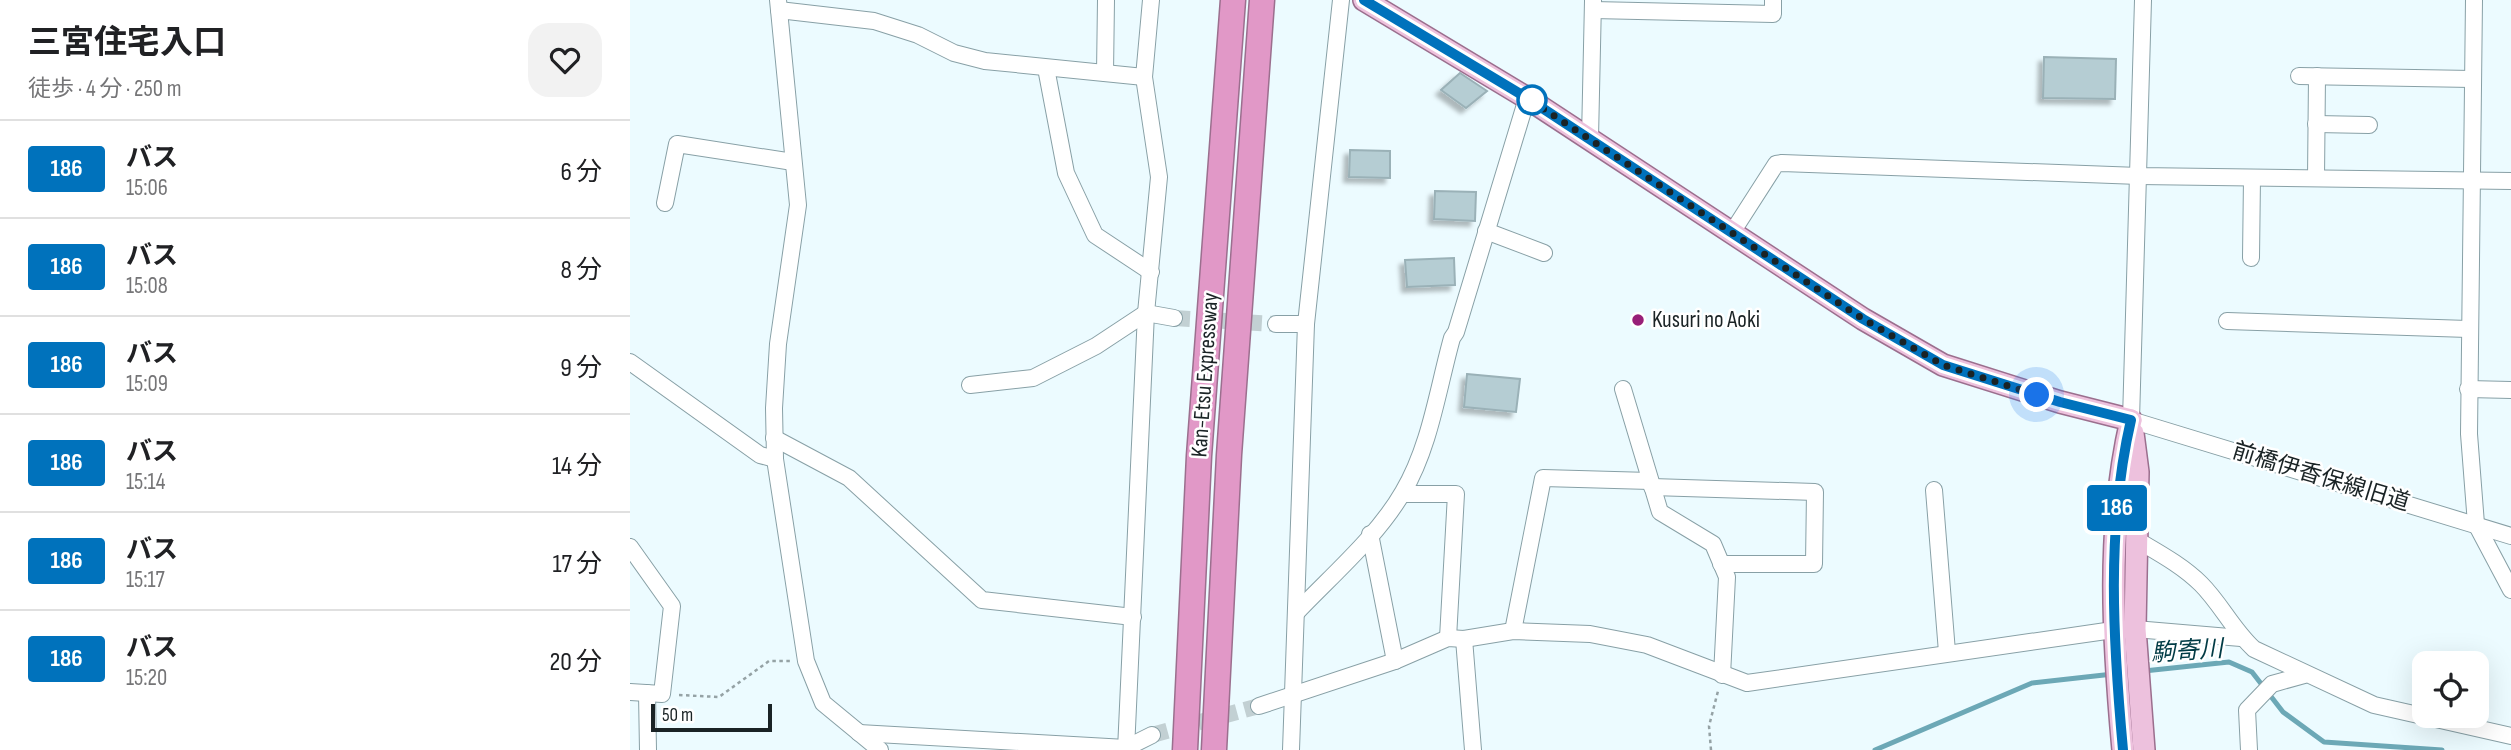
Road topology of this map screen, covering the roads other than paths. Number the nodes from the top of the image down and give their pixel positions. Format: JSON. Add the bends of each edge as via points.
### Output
{"nodes":[{"id":1,"x":1106,"y":0,"type":"edge"},
{"id":2,"x":1151,"y":0,"type":"edge"},
{"id":3,"x":1233,"y":0,"type":"edge"},
{"id":4,"x":1262,"y":0,"type":"edge"},
{"id":5,"x":1341,"y":0,"type":"edge"},
{"id":6,"x":1364,"y":0,"type":"edge"},
{"id":7,"x":1773,"y":0,"type":"edge"},
{"id":8,"x":2143,"y":0,"type":"edge"},
{"id":9,"x":2474,"y":0,"type":"edge"},
{"id":10,"x":779,"y":5,"type":"edge"},
{"id":11,"x":1593,"y":5,"type":"edge"},
{"id":12,"x":1046,"y":68,"type":"junction"},
{"id":13,"x":1105,"y":74,"type":"junction"},
{"id":14,"x":2299,"y":76,"type":"dead end"},
{"id":15,"x":2317,"y":76,"type":"junction"},
{"id":16,"x":1144,"y":77,"type":"junction"},
{"id":17,"x":2472,"y":79,"type":"junction"},
{"id":18,"x":1527,"y":98,"type":"junction"},
{"id":19,"x":2316,"y":124,"type":"junction"},
{"id":20,"x":2369,"y":125,"type":"dead end"},
{"id":21,"x":1590,"y":138,"type":"junction"},
{"id":22,"x":793,"y":162,"type":"junction"},
{"id":23,"x":2138,"y":176,"type":"junction"},
{"id":24,"x":2252,"y":177,"type":"junction"},
{"id":25,"x":2316,"y":178,"type":"junction"},
{"id":26,"x":2470,"y":180,"type":"junction"},
{"id":27,"x":2511,"y":181,"type":"edge"},
{"id":28,"x":665,"y":203,"type":"dead end"},
{"id":29,"x":1486,"y":231,"type":"junction"},
{"id":30,"x":1733,"y":231,"type":"junction"},
{"id":31,"x":1544,"y":253,"type":"dead end"},
{"id":32,"x":2251,"y":258,"type":"dead end"},
{"id":33,"x":1151,"y":272,"type":"junction"},
{"id":34,"x":1146,"y":313,"type":"junction"},
{"id":35,"x":1174,"y":318,"type":"tunnel mouth"},
{"id":36,"x":2227,"y":321,"type":"dead end"},
{"id":37,"x":1276,"y":324,"type":"tunnel mouth"},
{"id":38,"x":1306,"y":324,"type":"junction"},
{"id":39,"x":2468,"y":329,"type":"junction"},
{"id":40,"x":633,"y":370,"type":"edge"},
{"id":41,"x":971,"y":385,"type":"dead end"},
{"id":42,"x":1623,"y":389,"type":"dead end"},
{"id":43,"x":2468,"y":389,"type":"junction"},
{"id":44,"x":2511,"y":390,"type":"edge"},
{"id":45,"x":2131,"y":420,"type":"junction"},
{"id":46,"x":774,"y":438,"type":"junction"},
{"id":47,"x":775,"y":459,"type":"junction"},
{"id":48,"x":1651,"y":484,"type":"junction"},
{"id":49,"x":1934,"y":490,"type":"dead end"},
{"id":50,"x":1403,"y":494,"type":"junction"},
{"id":51,"x":2476,"y":524,"type":"junction"},
{"id":52,"x":1370,"y":534,"type":"junction"},
{"id":53,"x":2511,"y":536,"type":"edge"},
{"id":54,"x":2137,"y":540,"type":"junction"},
{"id":55,"x":630,"y":547,"type":"edge"},
{"id":56,"x":1721,"y":564,"type":"junction"},
{"id":57,"x":2511,"y":590,"type":"edge"},
{"id":58,"x":1296,"y":613,"type":"junction"},
{"id":59,"x":1133,"y":617,"type":"junction"},
{"id":60,"x":2136,"y":629,"type":"junction"},
{"id":61,"x":2113,"y":630,"type":"junction"},
{"id":62,"x":1513,"y":631,"type":"junction"},
{"id":63,"x":1456,"y":638,"type":"junction"},
{"id":64,"x":2241,"y":638,"type":"junction"},
{"id":65,"x":1947,"y":652,"type":"junction"},
{"id":66,"x":1395,"y":661,"type":"junction"},
{"id":67,"x":1722,"y":675,"type":"junction"},
{"id":68,"x":2304,"y":675,"type":"junction"},
{"id":69,"x":630,"y":692,"type":"edge"},
{"id":70,"x":654,"y":694,"type":"junction"},
{"id":71,"x":1292,"y":696,"type":"junction"},
{"id":72,"x":1259,"y":706,"type":"tunnel mouth"},
{"id":73,"x":859,"y":733,"type":"junction"},
{"id":74,"x":1152,"y":736,"type":"tunnel mouth"},
{"id":75,"x":2511,"y":736,"type":"edge"},
{"id":76,"x":1126,"y":749,"type":"edge"},
{"id":77,"x":648,"y":750,"type":"edge"},
{"id":78,"x":880,"y":750,"type":"edge"},
{"id":79,"x":1185,"y":750,"type":"edge"},
{"id":80,"x":1214,"y":750,"type":"edge"},
{"id":81,"x":1291,"y":750,"type":"edge"},
{"id":82,"x":1473,"y":750,"type":"edge"},
{"id":83,"x":2123,"y":750,"type":"edge"},
{"id":84,"x":2144,"y":750,"type":"edge"},
{"id":85,"x":2249,"y":750,"type":"edge"}],
"edges":[{"from":1,"to":13,"type":"street"},
{"from":2,"to":16,"type":"street"},
{"from":3,"to":79,"type":"highway","name":"Kan-Etsu Expressway","via":[[1199,456]]},
{"from":4,"to":80,"type":"highway","name":"Kan-Etsu Expressway","via":[[1231,428]]},
{"from":5,"to":38,"type":"street"},
{"from":6,"to":18,"type":"main road"},
{"from":7,"to":11,"type":"street","via":[[1773,14]]},
{"from":8,"to":23,"type":"street"},
{"from":9,"to":17,"type":"street"},
{"from":10,"to":12,"type":"street","via":[[874,21],[965,56]]},
{"from":10,"to":22,"type":"street"},
{"from":11,"to":21,"type":"street"},
{"from":12,"to":13,"type":"street"},
{"from":12,"to":33,"type":"street","via":[[1066,173],[1096,235]]},
{"from":13,"to":16,"type":"street"},
{"from":14,"to":15,"type":"street"},
{"from":15,"to":17,"type":"street"},
{"from":15,"to":19,"type":"street"},
{"from":16,"to":33,"type":"street","via":[[1159,177]]},
{"from":17,"to":26,"type":"street"},
{"from":18,"to":21,"type":"main road"},
{"from":18,"to":29,"type":"street"},
{"from":19,"to":20,"type":"street"},
{"from":19,"to":25,"type":"street"},
{"from":21,"to":30,"type":"main road"},
{"from":22,"to":28,"type":"street","via":[[677,144]]},
{"from":22,"to":46,"type":"street","via":[[798,205],[778,344]]},
{"from":23,"to":24,"type":"street"},
{"from":23,"to":30,"type":"street","via":[[1782,163],[1776,164]]},
{"from":23,"to":45,"type":"street"},
{"from":24,"to":25,"type":"street"},
{"from":24,"to":32,"type":"street"},
{"from":25,"to":26,"type":"street"},
{"from":26,"to":27,"type":"street"},
{"from":26,"to":39,"type":"street"},
{"from":29,"to":31,"type":"street"},
{"from":29,"to":50,"type":"street","via":[[1417,464]]},
{"from":30,"to":45,"type":"main road","via":[[1863,319],[1943,365]]},
{"from":33,"to":34,"type":"street"},
{"from":34,"to":35,"type":"street"},
{"from":34,"to":41,"type":"street","via":[[1096,346],[1033,378]]},
{"from":34,"to":59,"type":"street"},
{"from":36,"to":39,"type":"street"},
{"from":37,"to":38,"type":"street"},
{"from":38,"to":58,"type":"street"},
{"from":39,"to":43,"type":"street"},
{"from":40,"to":47,"type":"street","via":[[760,455]]},
{"from":42,"to":48,"type":"street"},
{"from":43,"to":44,"type":"street"},
{"from":43,"to":51,"type":"street"},
{"from":45,"to":51,"type":"street","name":"前橋伊香保線旧道"},
{"from":45,"to":54,"type":"main road","via":[[2138,472]]},
{"from":45,"to":61,"type":"main road","via":[[2119,473]]},
{"from":46,"to":47,"type":"street"},
{"from":46,"to":59,"type":"street","via":[[849,478],[982,600]]},
{"from":47,"to":73,"type":"street","via":[[806,661],[823,703]]},
{"from":48,"to":56,"type":"street","via":[[1660,512],[1713,544]]},
{"from":48,"to":56,"type":"street","via":[[1815,492],[1814,564]]},
{"from":48,"to":62,"type":"street","via":[[1544,478]]},
{"from":49,"to":65,"type":"street"},
{"from":50,"to":52,"type":"street"},
{"from":50,"to":63,"type":"street","via":[[1456,494]]},
{"from":51,"to":53,"type":"street","name":"前橋伊香保線旧道"},
{"from":51,"to":57,"type":"street"},
{"from":52,"to":58,"type":"street"},
{"from":52,"to":66,"type":"street"},
{"from":54,"to":60,"type":"main road"},
{"from":54,"to":64,"type":"street","via":[[2202,584]]},
{"from":55,"to":70,"type":"street","via":[[672,606]]},
{"from":56,"to":67,"type":"street","via":[[1727,577]]},
{"from":58,"to":71,"type":"street"},
{"from":59,"to":76,"type":"street"},
{"from":60,"to":61,"type":"street"},
{"from":60,"to":64,"type":"street"},
{"from":60,"to":84,"type":"main road"},
{"from":61,"to":65,"type":"street"},
{"from":61,"to":83,"type":"main road"},
{"from":62,"to":63,"type":"street"},
{"from":62,"to":67,"type":"street","via":[[1590,634],[1647,645]]},
{"from":63,"to":66,"type":"street"},
{"from":63,"to":82,"type":"street"},
{"from":64,"to":68,"type":"street"},
{"from":65,"to":67,"type":"street","via":[[1747,683]]},
{"from":66,"to":71,"type":"street"},
{"from":68,"to":75,"type":"street","via":[[2374,705]]},
{"from":68,"to":85,"type":"street","via":[[2272,684],[2248,710]]},
{"from":69,"to":70,"type":"street"},
{"from":70,"to":77,"type":"street"},
{"from":71,"to":72,"type":"street"},
{"from":71,"to":81,"type":"street"},
{"from":73,"to":76,"type":"street"},
{"from":73,"to":78,"type":"street"},
{"from":74,"to":76,"type":"street"}]}
